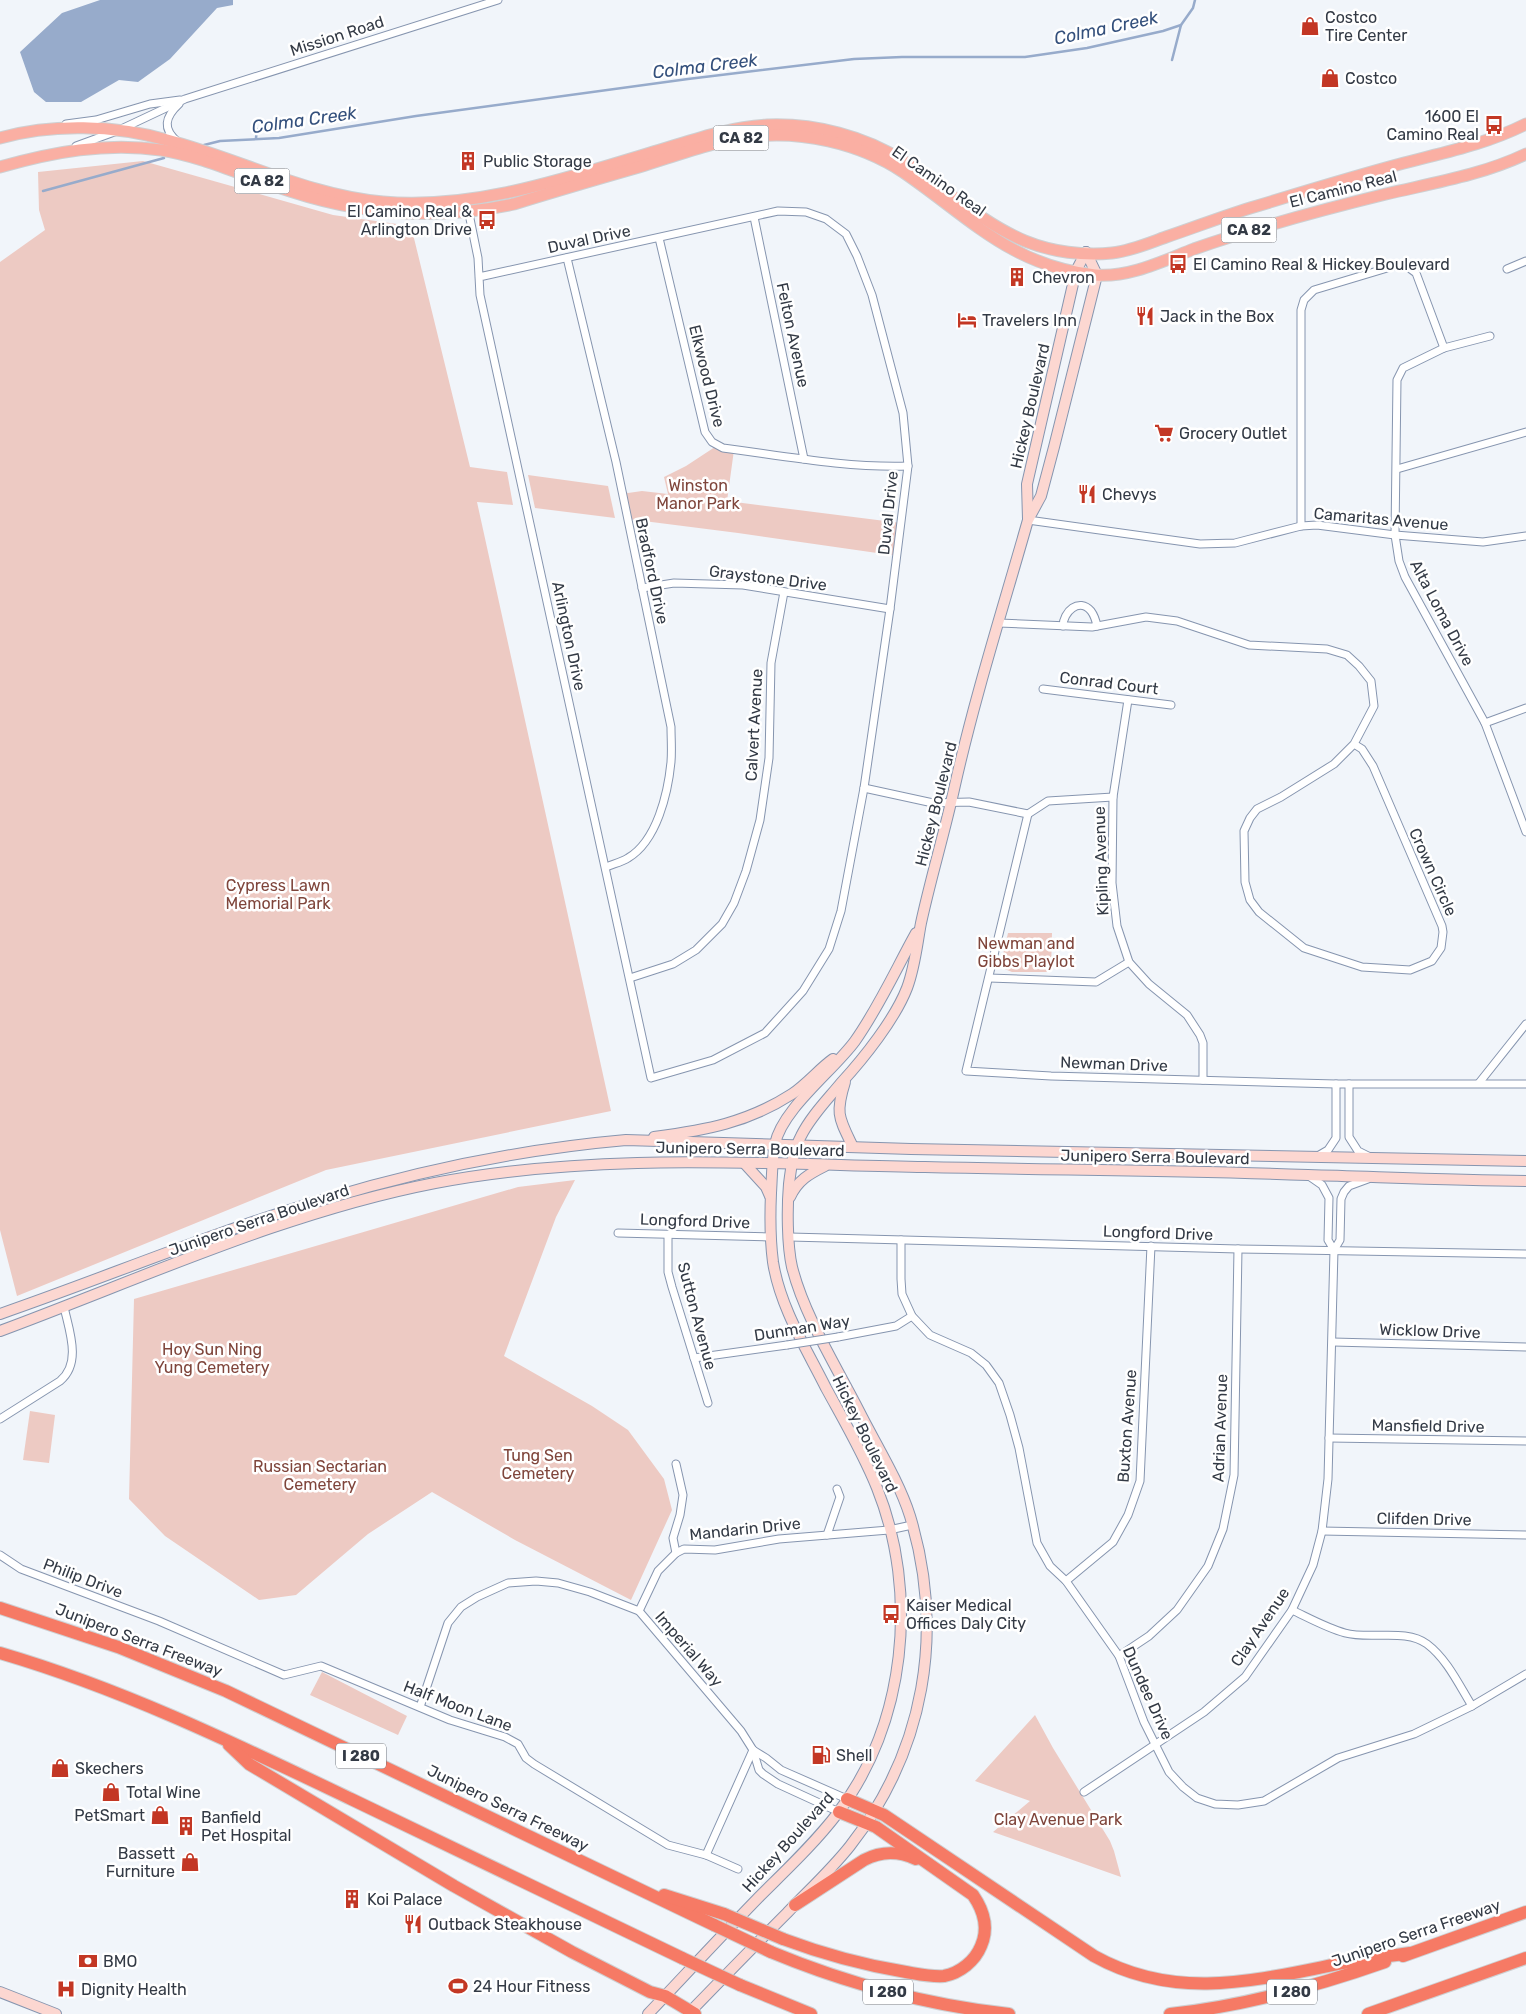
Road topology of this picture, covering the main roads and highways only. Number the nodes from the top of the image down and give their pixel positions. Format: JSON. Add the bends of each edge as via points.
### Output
{"nodes":[{"id":1,"x":1526,"y":124,"type":"edge"},
{"id":2,"x":0,"y":138,"type":"edge"},
{"id":3,"x":1526,"y":154,"type":"edge"},
{"id":4,"x":0,"y":167,"type":"edge"},
{"id":5,"x":1086,"y":252,"type":"junction"},
{"id":6,"x":1076,"y":271,"type":"junction"},
{"id":7,"x":1096,"y":275,"type":"junction"},
{"id":8,"x":1028,"y":520,"type":"junction"},
{"id":9,"x":921,"y":923,"type":"junction"},
{"id":10,"x":849,"y":1049,"type":"junction"},
{"id":11,"x":846,"y":1078,"type":"junction"},
{"id":12,"x":626,"y":1140,"type":"junction"},
{"id":13,"x":775,"y":1144,"type":"junction"},
{"id":14,"x":797,"y":1145,"type":"junction"},
{"id":15,"x":853,"y":1147,"type":"junction"},
{"id":16,"x":1526,"y":1162,"type":"edge"},
{"id":17,"x":745,"y":1164,"type":"junction"},
{"id":18,"x":774,"y":1164,"type":"junction"},
{"id":19,"x":792,"y":1164,"type":"junction"},
{"id":20,"x":828,"y":1165,"type":"junction"},
{"id":21,"x":1526,"y":1181,"type":"edge"},
{"id":22,"x":771,"y":1198,"type":"junction"},
{"id":23,"x":789,"y":1200,"type":"junction"},
{"id":24,"x":0,"y":1314,"type":"edge"},
{"id":25,"x":0,"y":1331,"type":"edge"},
{"id":26,"x":0,"y":1608,"type":"edge"},
{"id":27,"x":0,"y":1653,"type":"edge"},
{"id":28,"x":221,"y":1737,"type":"junction"},
{"id":29,"x":847,"y":1799,"type":"junction"},
{"id":30,"x":874,"y":1810,"type":"junction"},
{"id":31,"x":839,"y":1812,"type":"junction"},
{"id":32,"x":866,"y":1822,"type":"junction"},
{"id":33,"x":932,"y":1866,"type":"junction"},
{"id":34,"x":638,"y":1889,"type":"junction"},
{"id":35,"x":795,"y":1905,"type":"junction"},
{"id":36,"x":1526,"y":1912,"type":"edge"},
{"id":37,"x":1410,"y":1953,"type":"junction"},
{"id":38,"x":1526,"y":1958,"type":"edge"},
{"id":39,"x":0,"y":1992,"type":"edge"},
{"id":40,"x":665,"y":1996,"type":"junction"},
{"id":41,"x":691,"y":2013,"type":"edge"},
{"id":42,"x":56,"y":2014,"type":"edge"},
{"id":43,"x":648,"y":2014,"type":"edge"},
{"id":44,"x":811,"y":2014,"type":"edge"},
{"id":45,"x":1009,"y":2014,"type":"edge"},
{"id":46,"x":1170,"y":2014,"type":"edge"},
{"id":47,"x":1368,"y":2014,"type":"edge"}],
"edges":[{"from":1,"to":5,"type":"main road","name":"El Camino Real","number":"CA 82","via":[[1473,146],[1406,162],[1258,206],[1136,248],[1113,253]]},
{"from":2,"to":5,"type":"main road","name":"El Camino Real","number":"CA 82","via":[[40,130],[82,129],[147,135],[291,183],[338,195],[418,203],[512,191],[728,130],[766,125],[801,127],[848,136],[888,152],[985,221],[1026,241],[1051,249]]},
{"from":3,"to":7,"type":"main road","name":"El Camino Real","number":"CA 82","via":[[1473,174],[1255,228],[1125,273]]},
{"from":4,"to":6,"type":"main road","name":"El Camino Real","number":"CA 82","via":[[57,153],[103,147],[159,150],[198,159],[307,196],[362,209],[418,214],[469,212],[514,204],[729,140],[766,135],[800,136],[871,154],[900,170],[994,240],[1048,265]]},
{"from":5,"to":6,"type":"main road","name":"Hickey Boulevard"},
{"from":5,"to":7,"type":"main road"},
{"from":6,"to":7,"type":"main road","name":"El Camino Real","number":"CA 82"},
{"from":6,"to":8,"type":"main road","name":"Hickey Boulevard","via":[[1027,484]]},
{"from":7,"to":8,"type":"main road","name":"Hickey Boulevard","via":[[1041,496]]},
{"from":8,"to":9,"type":"main road","name":"Hickey Boulevard","via":[[954,788]]},
{"from":9,"to":10,"type":"main road","name":"Hickey Boulevard","via":[[876,1009]]},
{"from":9,"to":11,"type":"main road","name":"Hickey Boulevard","via":[[902,1001]]},
{"from":10,"to":12,"type":"main road","via":[[831,1060],[794,1093],[752,1116],[703,1130]]},
{"from":10,"to":13,"type":"main road","name":"Hickey Boulevard","via":[[791,1114]]},
{"from":11,"to":14,"type":"main road","name":"Hickey Boulevard","via":[[811,1119]]},
{"from":11,"to":15,"type":"main road","via":[[838,1106],[839,1117]]},
{"from":12,"to":13,"type":"main road","name":"Junipero Serra Boulevard"},
{"from":12,"to":24,"type":"main road","name":"Junipero Serra Boulevard","via":[[510,1154],[360,1189],[280,1213]]},
{"from":13,"to":14,"type":"main road","name":"Junipero Serra Boulevard"},
{"from":13,"to":18,"type":"main road","name":"Hickey Boulevard"},
{"from":14,"to":15,"type":"main road","name":"Junipero Serra Boulevard"},
{"from":14,"to":19,"type":"main road","name":"Hickey Boulevard"},
{"from":15,"to":16,"type":"main road","name":"Junipero Serra Boulevard"},
{"from":17,"to":18,"type":"main road","name":"Junipero Serra Boulevard"},
{"from":17,"to":22,"type":"main road","via":[[766,1187]]},
{"from":17,"to":25,"type":"main road","name":"Junipero Serra Boulevard","via":[[616,1163],[548,1167],[487,1174],[400,1191],[284,1224]]},
{"from":18,"to":19,"type":"main road","name":"Junipero Serra Boulevard"},
{"from":18,"to":22,"type":"main road","name":"Hickey Boulevard"},
{"from":19,"to":20,"type":"main road","name":"Junipero Serra Boulevard"},
{"from":19,"to":23,"type":"main road","name":"Hickey Boulevard"},
{"from":20,"to":21,"type":"main road","name":"Junipero Serra Boulevard"},
{"from":20,"to":23,"type":"main road","via":[[802,1179]]},
{"from":22,"to":29,"type":"main road","name":"Hickey Boulevard","via":[[773,1262],[785,1305],[866,1465],[884,1510],[896,1560],[901,1620],[898,1663],[890,1702],[876,1743]]},
{"from":23,"to":30,"type":"main road","name":"Hickey Boulevard","via":[[791,1264],[804,1304],[909,1513],[926,1585],[925,1664],[919,1704],[895,1774]]},
{"from":26,"to":34,"type":"highway","name":"Junipero Serra Freeway","number":"I 280","via":[[118,1646],[199,1679]]},
{"from":27,"to":28,"type":"highway","number":"I 280","via":[[107,1689]]},
{"from":28,"to":40,"type":"highway","via":[[249,1764],[454,1886],[650,1992]]},
{"from":28,"to":44,"type":"highway","number":"I 280","bridge":true,"via":[[682,1958]]},
{"from":29,"to":30,"type":"highway"},
{"from":29,"to":31,"type":"main road","name":"Hickey Boulevard"},
{"from":30,"to":32,"type":"main road","name":"Hickey Boulevard"},
{"from":30,"to":37,"type":"highway","via":[[1094,1956],[1142,1977],[1181,1984],[1228,1983]]},
{"from":31,"to":32,"type":"highway"},
{"from":31,"to":40,"type":"main road","name":"Hickey Boulevard"},
{"from":32,"to":33,"type":"highway"},
{"from":32,"to":35,"type":"main road","name":"Hickey Boulevard","via":[[842,1856]]},
{"from":33,"to":34,"type":"highway","bridge":true,"via":[[973,1896],[984,1917],[985,1932],[980,1949],[970,1963],[942,1976],[886,1969],[834,1957],[724,1914]]},
{"from":33,"to":35,"type":"highway","via":[[903,1854],[876,1854]]},
{"from":34,"to":45,"type":"highway","name":"Junipero Serra Freeway","number":"I 280","bridge":true,"via":[[771,1952],[826,1973],[956,2007]]},
{"from":35,"to":41,"type":"main road","name":"Hickey Boulevard"},
{"from":36,"to":37,"type":"highway","name":"Junipero Serra Freeway","number":"I 280"},
{"from":37,"to":46,"type":"highway","name":"Junipero Serra Freeway","number":"I 280","via":[[1281,1995]]},
{"from":38,"to":47,"type":"highway"},
{"from":39,"to":42,"type":"main road"},
{"from":40,"to":41,"type":"highway"},
{"from":40,"to":43,"type":"main road","name":"Hickey Boulevard"}]}
